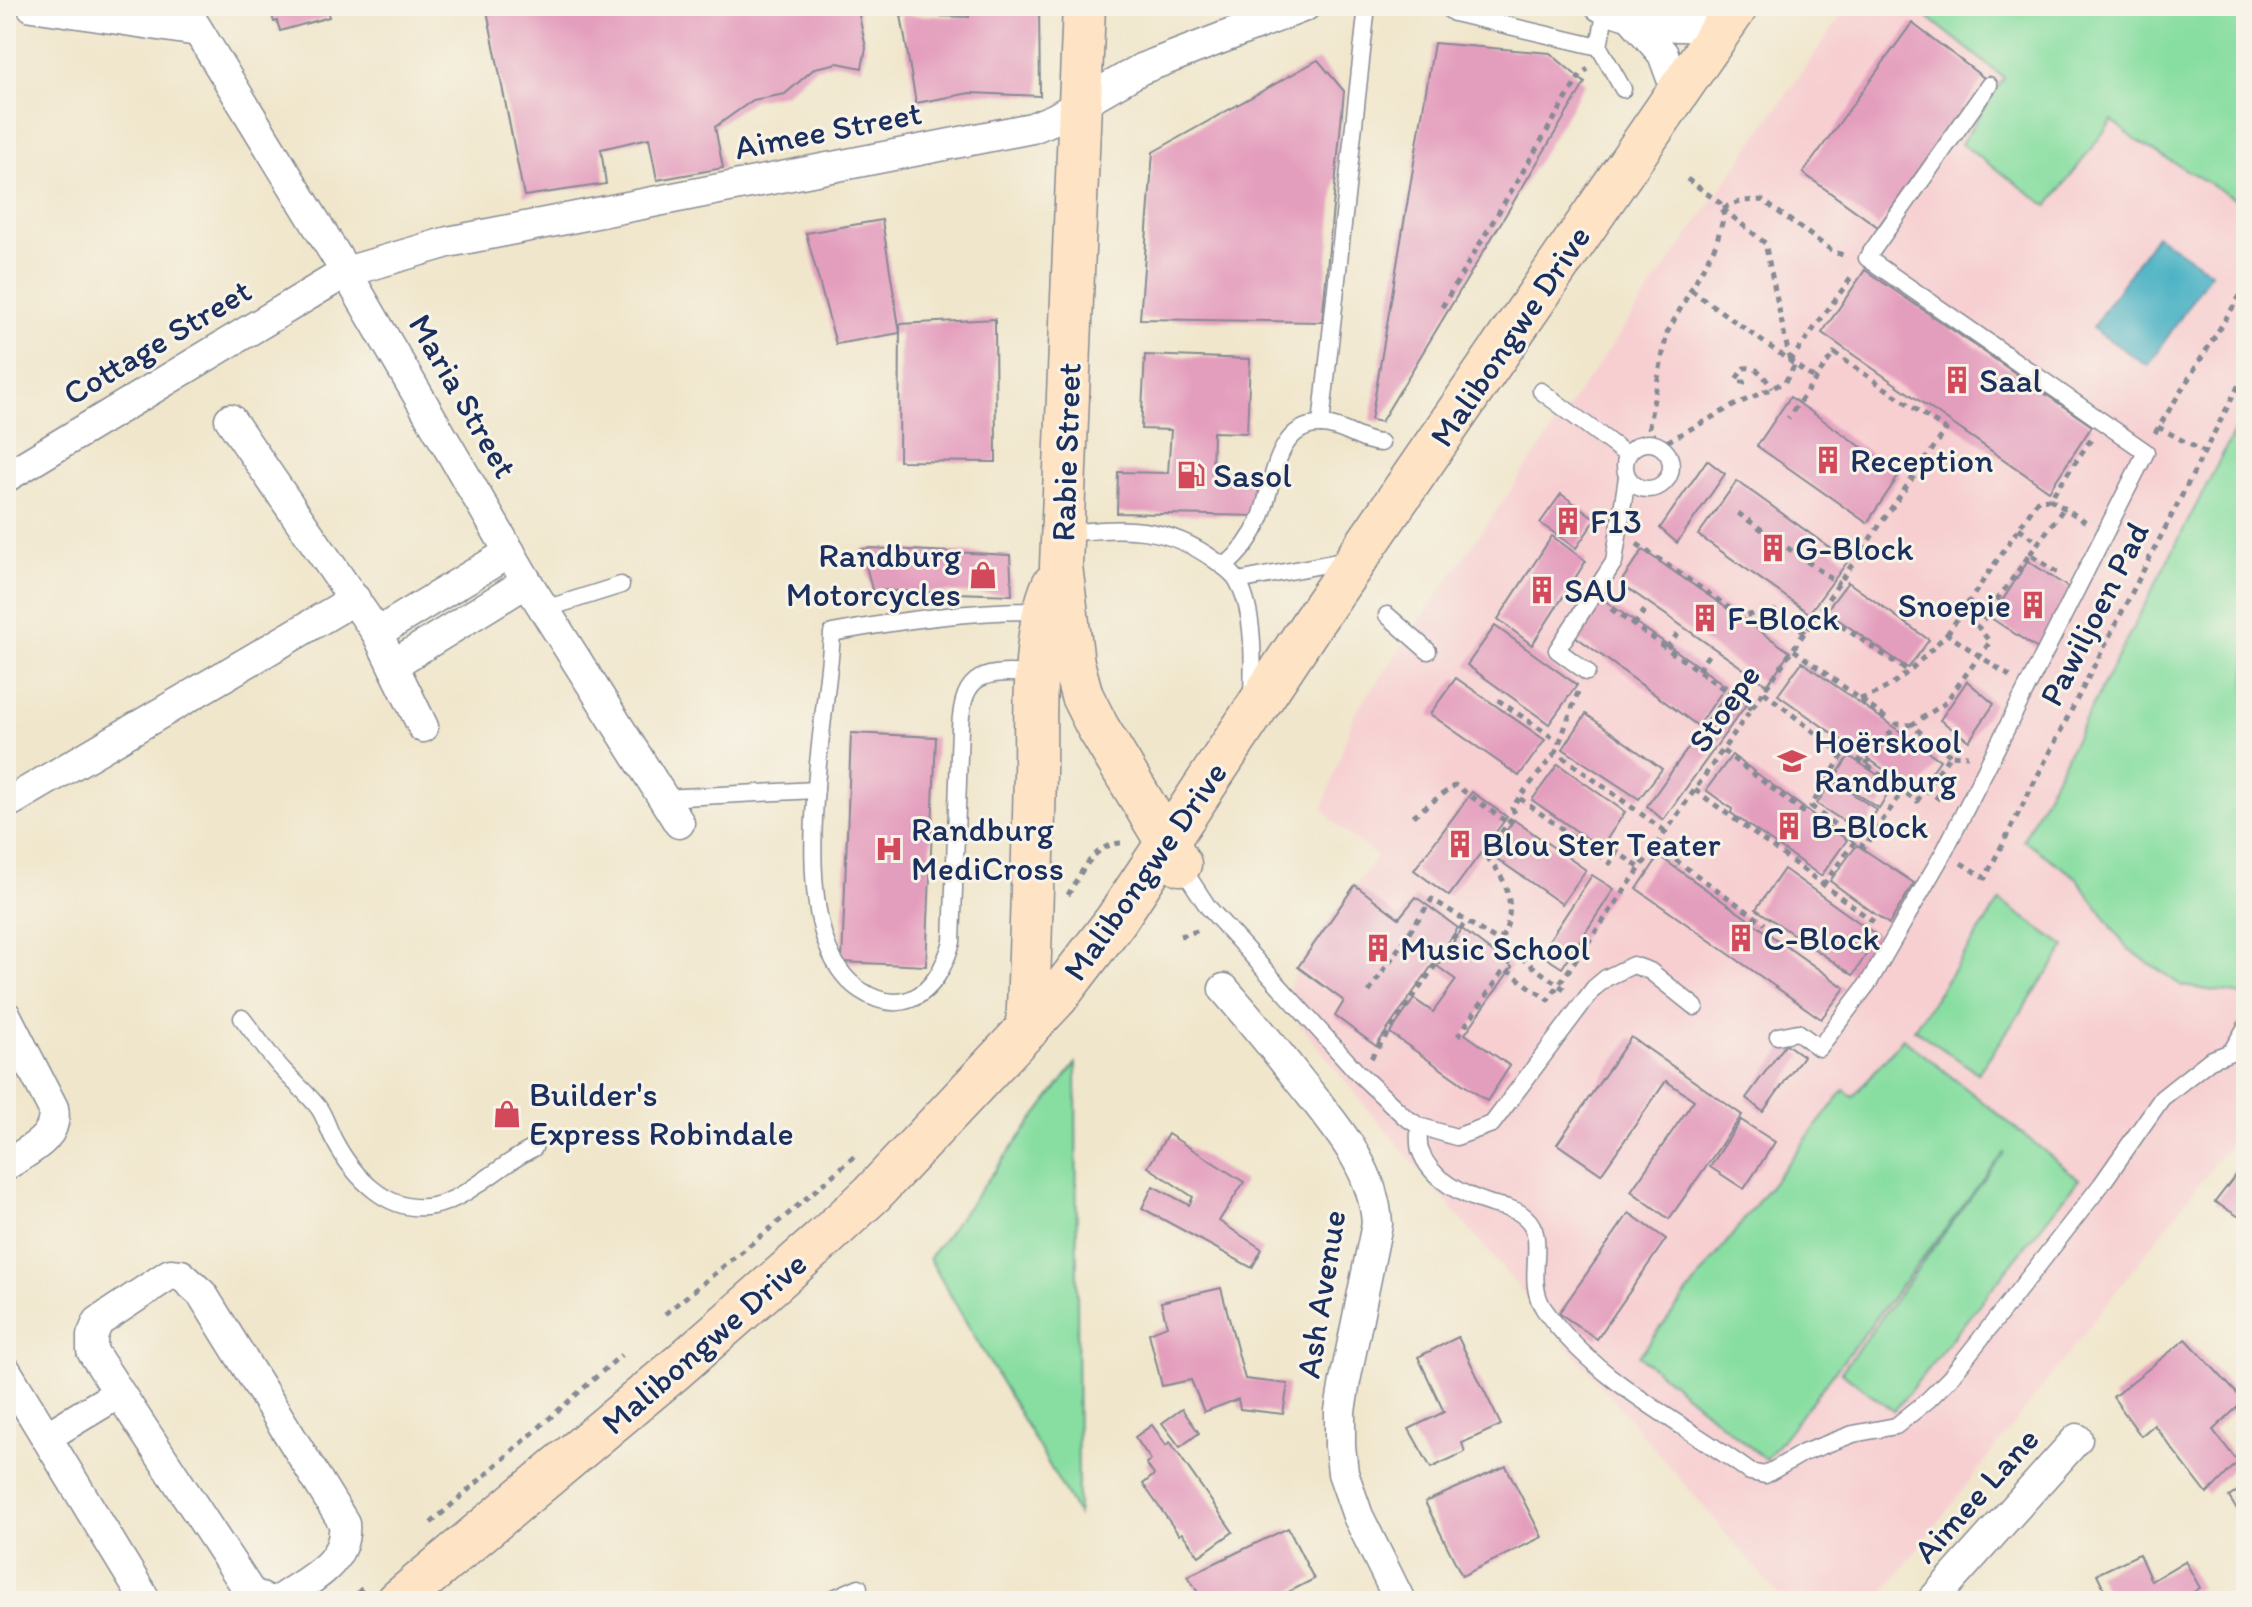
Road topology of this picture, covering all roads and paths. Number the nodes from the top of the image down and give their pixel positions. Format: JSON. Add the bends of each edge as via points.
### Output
{"nodes":[{"id":1,"x":32,"y":6,"type":"edge"},
{"id":2,"x":1084,"y":6,"type":"edge"},
{"id":3,"x":1124,"y":6,"type":"edge"},
{"id":4,"x":1305,"y":6,"type":"edge"},
{"id":5,"x":1367,"y":6,"type":"edge"},
{"id":6,"x":1444,"y":6,"type":"edge"},
{"id":7,"x":1134,"y":8,"type":"dead end"},
{"id":8,"x":1613,"y":11,"type":"edge"},
{"id":9,"x":1740,"y":11,"type":"edge"},
{"id":10,"x":190,"y":18,"type":"edge"},
{"id":11,"x":1602,"y":52,"type":"junction"},
{"id":12,"x":1989,"y":85,"type":"dead end"},
{"id":13,"x":1623,"y":89,"type":"dead end"},
{"id":14,"x":1677,"y":92,"type":"junction"},
{"id":15,"x":1080,"y":105,"type":"junction"},
{"id":16,"x":1687,"y":179,"type":"dead end"},
{"id":17,"x":1722,"y":209,"type":"junction"},
{"id":18,"x":1867,"y":258,"type":"junction"},
{"id":19,"x":346,"y":272,"type":"junction"},
{"id":20,"x":2246,"y":286,"type":"edge"},
{"id":21,"x":1691,"y":290,"type":"junction"},
{"id":22,"x":1442,"y":307,"type":"dead end"},
{"id":23,"x":1792,"y":363,"type":"junction"},
{"id":24,"x":2246,"y":371,"type":"edge"},
{"id":25,"x":1815,"y":379,"type":"junction"},
{"id":26,"x":1746,"y":382,"type":"dead end"},
{"id":27,"x":1772,"y":388,"type":"junction"},
{"id":28,"x":1541,"y":391,"type":"dead end"},
{"id":29,"x":1788,"y":418,"type":"dead end"},
{"id":30,"x":230,"y":419,"type":"dead end"},
{"id":31,"x":2103,"y":422,"type":"junction"},
{"id":32,"x":1321,"y":425,"type":"junction"},
{"id":33,"x":2158,"y":427,"type":"junction"},
{"id":34,"x":1381,"y":443,"type":"dead end"},
{"id":35,"x":1659,"y":446,"type":"junction"},
{"id":36,"x":2146,"y":452,"type":"junction"},
{"id":37,"x":2204,"y":452,"type":"junction"},
{"id":38,"x":1627,"y":455,"type":"junction"},
{"id":39,"x":6,"y":477,"type":"edge"},
{"id":40,"x":1627,"y":477,"type":"junction"},
{"id":41,"x":2050,"y":499,"type":"junction"},
{"id":42,"x":2064,"y":508,"type":"junction"},
{"id":43,"x":1738,"y":513,"type":"dead end"},
{"id":44,"x":2086,"y":522,"type":"dead end"},
{"id":45,"x":2019,"y":528,"type":"junction"},
{"id":46,"x":2037,"y":542,"type":"junction"},
{"id":47,"x":1061,"y":550,"type":"junction"},
{"id":48,"x":510,"y":552,"type":"junction"},
{"id":49,"x":1628,"y":554,"type":"dead end"},
{"id":50,"x":2030,"y":554,"type":"junction"},
{"id":51,"x":1358,"y":557,"type":"junction"},
{"id":52,"x":1224,"y":567,"type":"junction"},
{"id":53,"x":2068,"y":580,"type":"dead end"},
{"id":54,"x":1238,"y":581,"type":"junction"},
{"id":55,"x":527,"y":582,"type":"junction"},
{"id":56,"x":1839,"y":584,"type":"junction"},
{"id":57,"x":621,"y":585,"type":"dead end"},
{"id":58,"x":1594,"y":596,"type":"junction"},
{"id":59,"x":355,"y":599,"type":"junction"},
{"id":60,"x":1647,"y":607,"type":"dead end"},
{"id":61,"x":545,"y":609,"type":"junction"},
{"id":62,"x":1043,"y":611,"type":"junction"},
{"id":63,"x":1821,"y":612,"type":"junction"},
{"id":64,"x":1387,"y":615,"type":"dead end"},
{"id":65,"x":1634,"y":625,"type":"junction"},
{"id":66,"x":1681,"y":629,"type":"dead end"},
{"id":67,"x":377,"y":633,"type":"junction"},
{"id":68,"x":1806,"y":633,"type":"junction"},
{"id":69,"x":1947,"y":634,"type":"junction"},
{"id":70,"x":1667,"y":648,"type":"junction"},
{"id":71,"x":1794,"y":650,"type":"junction"},
{"id":72,"x":1428,"y":651,"type":"dead end"},
{"id":73,"x":1711,"y":651,"type":"dead end"},
{"id":74,"x":1979,"y":656,"type":"junction"},
{"id":75,"x":394,"y":664,"type":"junction"},
{"id":76,"x":1698,"y":670,"type":"junction"},
{"id":77,"x":1587,"y":672,"type":"joint"},
{"id":78,"x":1909,"y":672,"type":"junction"},
{"id":79,"x":1037,"y":674,"type":"junction"},
{"id":80,"x":2028,"y":688,"type":"junction"},
{"id":81,"x":1764,"y":692,"type":"junction"},
{"id":82,"x":1860,"y":699,"type":"junction"},
{"id":83,"x":1498,"y":700,"type":"dead end"},
{"id":84,"x":1752,"y":709,"type":"junction"},
{"id":85,"x":1251,"y":717,"type":"junction"},
{"id":86,"x":1887,"y":719,"type":"dead end"},
{"id":87,"x":1911,"y":725,"type":"junction"},
{"id":88,"x":423,"y":727,"type":"dead end"},
{"id":89,"x":1559,"y":742,"type":"junction"},
{"id":90,"x":1723,"y":751,"type":"junction"},
{"id":91,"x":1556,"y":752,"type":"junction"},
{"id":92,"x":1997,"y":752,"type":"junction"},
{"id":93,"x":1843,"y":755,"type":"junction"},
{"id":94,"x":1950,"y":755,"type":"junction"},
{"id":95,"x":1866,"y":764,"type":"junction"},
{"id":96,"x":816,"y":790,"type":"junction"},
{"id":97,"x":1695,"y":790,"type":"junction"},
{"id":98,"x":1903,"y":791,"type":"junction"},
{"id":99,"x":1519,"y":798,"type":"junction"},
{"id":100,"x":6,"y":804,"type":"edge"},
{"id":101,"x":671,"y":810,"type":"joint"},
{"id":102,"x":1807,"y":815,"type":"dead end"},
{"id":103,"x":1413,"y":816,"type":"dead end"},
{"id":104,"x":1508,"y":823,"type":"junction"},
{"id":105,"x":1666,"y":832,"type":"junction"},
{"id":106,"x":1855,"y":841,"type":"junction"},
{"id":107,"x":1121,"y":843,"type":"dead end"},
{"id":108,"x":1656,"y":846,"type":"junction"},
{"id":109,"x":1176,"y":855,"type":"junction"},
{"id":110,"x":1640,"y":868,"type":"junction"},
{"id":111,"x":1969,"y":868,"type":"dead end"},
{"id":112,"x":1823,"y":885,"type":"junction"},
{"id":113,"x":1061,"y":907,"type":"dead end"},
{"id":114,"x":1466,"y":921,"type":"junction"},
{"id":115,"x":1765,"y":924,"type":"dead end"},
{"id":116,"x":1896,"y":938,"type":"junction"},
{"id":117,"x":1499,"y":942,"type":"junction"},
{"id":118,"x":1559,"y":984,"type":"junction"},
{"id":119,"x":1224,"y":989,"type":"dead end"},
{"id":120,"x":1369,"y":992,"type":"dead end"},
{"id":121,"x":1695,"y":1007,"type":"dead end"},
{"id":122,"x":6,"y":1016,"type":"edge"},
{"id":123,"x":242,"y":1018,"type":"dead end"},
{"id":124,"x":2246,"y":1027,"type":"edge"},
{"id":125,"x":1027,"y":1030,"type":"junction"},
{"id":126,"x":1458,"y":1036,"type":"dead end"},
{"id":127,"x":1778,"y":1036,"type":"dead end"},
{"id":128,"x":1360,"y":1075,"type":"junction"},
{"id":129,"x":1419,"y":1126,"type":"junction"},
{"id":130,"x":534,"y":1148,"type":"dead end"},
{"id":131,"x":865,"y":1149,"type":"dead end"},
{"id":132,"x":6,"y":1165,"type":"edge"},
{"id":133,"x":665,"y":1314,"type":"dead end"},
{"id":134,"x":621,"y":1355,"type":"dead end"},
{"id":135,"x":6,"y":1371,"type":"edge"},
{"id":136,"x":119,"y":1393,"type":"junction"},
{"id":137,"x":46,"y":1437,"type":"junction"},
{"id":138,"x":2077,"y":1439,"type":"dead end"},
{"id":139,"x":425,"y":1529,"type":"dead end"},
{"id":140,"x":859,"y":1587,"type":"dead end"},
{"id":141,"x":384,"y":1590,"type":"edge"},
{"id":142,"x":146,"y":1601,"type":"edge"},
{"id":143,"x":266,"y":1601,"type":"edge"},
{"id":144,"x":274,"y":1601,"type":"edge"},
{"id":145,"x":349,"y":1601,"type":"edge"},
{"id":146,"x":426,"y":1601,"type":"edge"},
{"id":147,"x":827,"y":1601,"type":"edge"},
{"id":148,"x":1400,"y":1601,"type":"edge"},
{"id":149,"x":1932,"y":1601,"type":"edge"}],
"edges":[{"from":1,"to":10,"type":"street"},
{"from":2,"to":15,"type":"main road","name":"Rabie Street"},
{"from":3,"to":7,"type":"path","via":[[1126,11]]},
{"from":4,"to":15,"type":"street","name":"Aimee Street","via":[[1141,69]]},
{"from":5,"to":32,"type":"lane"},
{"from":6,"to":11,"type":"lane"},
{"from":8,"to":9,"type":"street","via":[[1676,27],[1713,25]]},
{"from":8,"to":11,"type":"lane"},
{"from":8,"to":14,"type":"street","via":[[1663,54]]},
{"from":9,"to":14,"type":"main road","name":"Malibongwe Drive"},
{"from":9,"to":109,"type":"main road","name":"Malibongwe Drive","via":[[1390,539],[1296,684],[1271,734]]},
{"from":10,"to":19,"type":"street","name":"Maria Street"},
{"from":11,"to":13,"type":"lane"},
{"from":11,"to":22,"type":"path","via":[[1581,74]]},
{"from":12,"to":18,"type":"lane"},
{"from":14,"to":51,"type":"main road","name":"Malibongwe Drive"},
{"from":15,"to":19,"type":"street","name":"Aimee Street","via":[[1007,135],[448,242]]},
{"from":15,"to":47,"type":"main road","name":"Rabie Street"},
{"from":16,"to":17,"type":"path"},
{"from":17,"to":18,"type":"path","via":[[1762,200],[1834,252]]},
{"from":17,"to":21,"type":"path","via":[[1716,244]]},
{"from":17,"to":23,"type":"path","via":[[1765,243]]},
{"from":18,"to":23,"type":"path"},
{"from":18,"to":31,"type":"lane"},
{"from":19,"to":39,"type":"street","name":"Cottage Street"},
{"from":19,"to":48,"type":"street","name":"Maria Street"},
{"from":20,"to":33,"type":"path"},
{"from":21,"to":23,"type":"path"},
{"from":21,"to":35,"type":"path","via":[[1667,333],[1649,427]]},
{"from":23,"to":25,"type":"path"},
{"from":23,"to":27,"type":"path","via":[[1785,382]]},
{"from":24,"to":37,"type":"path","name":"Pawiljoen Pad"},
{"from":25,"to":29,"type":"path","name":"Stoepe"},
{"from":25,"to":56,"type":"path","name":"Stoepe","via":[[1834,353],[1946,430]]},
{"from":26,"to":27,"type":"path","via":[[1736,379],[1751,367]]},
{"from":27,"to":35,"type":"path"},
{"from":28,"to":38,"type":"lane"},
{"from":30,"to":59,"type":"street"},
{"from":31,"to":36,"type":"lane"},
{"from":31,"to":41,"type":"path"},
{"from":32,"to":34,"type":"lane"},
{"from":32,"to":52,"type":"lane","via":[[1304,428],[1277,457],[1261,516],[1250,538]]},
{"from":33,"to":36,"type":"path"},
{"from":33,"to":37,"type":"path"},
{"from":35,"to":38,"type":"lane","via":[[1646,443]]},
{"from":35,"to":40,"type":"lane","via":[[1670,460],[1666,481],[1646,489]]},
{"from":36,"to":80,"type":"lane"},
{"from":37,"to":111,"type":"path","name":"Pawiljoen Pad","via":[[1985,878]]},
{"from":38,"to":40,"type":"lane"},
{"from":40,"to":58,"type":"lane","via":[[1614,562]]},
{"from":41,"to":42,"type":"path"},
{"from":41,"to":45,"type":"path","via":[[2038,500]]},
{"from":42,"to":44,"type":"path"},
{"from":42,"to":46,"type":"path"},
{"from":43,"to":56,"type":"path"},
{"from":45,"to":46,"type":"path"},
{"from":45,"to":69,"type":"path"},
{"from":46,"to":50,"type":"path"},
{"from":47,"to":52,"type":"lane","via":[[1115,529],[1165,533]]},
{"from":47,"to":62,"type":"main road"},
{"from":47,"to":109,"type":"main road","name":"Rabie Street","via":[[1073,663],[1082,696]]},
{"from":48,"to":55,"type":"street","name":"Maria Street"},
{"from":48,"to":67,"type":"street"},
{"from":49,"to":68,"type":"path","via":[[1636,543],[1741,616],[1775,611]]},
{"from":50,"to":53,"type":"path"},
{"from":50,"to":74,"type":"path","via":[[1978,627],[1990,642]]},
{"from":51,"to":54,"type":"lane"},
{"from":51,"to":85,"type":"main road","name":"Malibongwe Drive"},
{"from":52,"to":54,"type":"lane"},
{"from":54,"to":85,"type":"lane","via":[[1253,650]]},
{"from":55,"to":61,"type":"street","name":"Maria Street"},
{"from":55,"to":75,"type":"street"},
{"from":56,"to":63,"type":"path","name":"Stoepe"},
{"from":57,"to":61,"type":"lane"},
{"from":58,"to":65,"type":"path"},
{"from":58,"to":77,"type":"lane","via":[[1557,650]]},
{"from":59,"to":67,"type":"street"},
{"from":59,"to":100,"type":"street"},
{"from":60,"to":65,"type":"path"},
{"from":61,"to":101,"type":"street","name":"Maria Street"},
{"from":62,"to":79,"type":"main road"},
{"from":62,"to":96,"type":"lane","via":[[946,615],[832,633]]},
{"from":63,"to":68,"type":"path","name":"Stoepe"},
{"from":63,"to":78,"type":"path"},
{"from":64,"to":72,"type":"lane"},
{"from":65,"to":70,"type":"path"},
{"from":66,"to":70,"type":"path"},
{"from":67,"to":75,"type":"street"},
{"from":68,"to":71,"type":"path","name":"Stoepe"},
{"from":69,"to":74,"type":"path"},
{"from":69,"to":78,"type":"path"},
{"from":70,"to":76,"type":"path"},
{"from":71,"to":81,"type":"path","name":"Stoepe"},
{"from":71,"to":82,"type":"path"},
{"from":73,"to":76,"type":"path"},
{"from":74,"to":80,"type":"path"},
{"from":74,"to":87,"type":"path","via":[[1944,704]]},
{"from":75,"to":88,"type":"street"},
{"from":76,"to":84,"type":"path"},
{"from":77,"to":89,"type":"path"},
{"from":78,"to":82,"type":"path"},
{"from":79,"to":96,"type":"lane","via":[[988,675],[964,693],[952,942],[944,967],[914,999],[894,1004],[869,997],[837,968],[825,944],[815,887]]},
{"from":79,"to":125,"type":"main road"},
{"from":80,"to":92,"type":"lane"},
{"from":81,"to":84,"type":"path","name":"Stoepe"},
{"from":81,"to":93,"type":"path"},
{"from":82,"to":86,"type":"path"},
{"from":83,"to":89,"type":"path"},
{"from":84,"to":90,"type":"path","name":"Stoepe"},
{"from":85,"to":109,"type":"main road","name":"Malibongwe Drive"},
{"from":87,"to":94,"type":"path"},
{"from":87,"to":95,"type":"path","via":[[1897,724]]},
{"from":89,"to":91,"type":"path"},
{"from":90,"to":97,"type":"path","name":"Stoepe"},
{"from":90,"to":102,"type":"path"},
{"from":91,"to":99,"type":"path"},
{"from":91,"to":105,"type":"path"},
{"from":92,"to":94,"type":"path"},
{"from":92,"to":116,"type":"lane"},
{"from":93,"to":95,"type":"path","via":[[1847,751]]},
{"from":93,"to":106,"type":"path","via":[[1811,806]]},
{"from":94,"to":98,"type":"path","via":[[1917,801]]},
{"from":95,"to":98,"type":"path"},
{"from":96,"to":101,"type":"lane"},
{"from":97,"to":105,"type":"path","name":"Stoepe"},
{"from":97,"to":112,"type":"path"},
{"from":98,"to":106,"type":"path","via":[[1864,847]]},
{"from":99,"to":104,"type":"path"},
{"from":99,"to":110,"type":"path","via":[[1610,863],[1617,852]]},
{"from":103,"to":104,"type":"path","via":[[1455,785]]},
{"from":104,"to":117,"type":"path","via":[[1485,856],[1509,893],[1509,928]]},
{"from":105,"to":108,"type":"path","name":"Stoepe"},
{"from":106,"to":112,"type":"path"},
{"from":107,"to":113,"type":"path","via":[[1109,843],[1092,857]]},
{"from":108,"to":110,"type":"path","name":"Stoepe"},
{"from":108,"to":115,"type":"path"},
{"from":109,"to":125,"type":"main road","name":"Malibongwe Drive"},
{"from":109,"to":128,"type":"lane","via":[[1208,907]]},
{"from":109,"to":146,"type":"main road","name":"Malibongwe Drive","via":[[1143,929],[1093,994],[893,1212],[690,1391]]},
{"from":110,"to":118,"type":"path","name":"Stoepe"},
{"from":112,"to":116,"type":"path"},
{"from":114,"to":117,"type":"path"},
{"from":114,"to":120,"type":"path","via":[[1432,899]]},
{"from":114,"to":128,"type":"path"},
{"from":116,"to":127,"type":"lane","via":[[1819,1048],[1798,1032]]},
{"from":117,"to":118,"type":"path"},
{"from":118,"to":126,"type":"path","via":[[1548,1000],[1505,969]]},
{"from":119,"to":148,"type":"street","name":"Ash Avenue","via":[[1332,1121],[1356,1156],[1376,1206],[1377,1224],[1340,1411],[1340,1446],[1358,1516]]},
{"from":121,"to":129,"type":"lane","via":[[1650,971],[1633,965],[1624,968],[1594,988],[1492,1124],[1456,1137]]},
{"from":122,"to":132,"type":"street","via":[[55,1121],[43,1140]]},
{"from":123,"to":130,"type":"lane","via":[[319,1108],[352,1170],[380,1195],[407,1208],[435,1206],[463,1193]]},
{"from":124,"to":129,"type":"lane","via":[[2231,1052],[2210,1060],[2162,1098],[2072,1222],[1928,1400],[1896,1426],[1831,1442],[1765,1475],[1750,1472],[1587,1358],[1542,1306],[1533,1273],[1537,1245],[1527,1218],[1462,1195],[1432,1171],[1419,1149]]},
{"from":125,"to":141,"type":"main road","name":"Malibongwe Drive","via":[[872,1194],[649,1391]]},
{"from":128,"to":129,"type":"lane"},
{"from":131,"to":133,"type":"path"},
{"from":134,"to":139,"type":"path"},
{"from":135,"to":137,"type":"street"},
{"from":136,"to":137,"type":"street"},
{"from":136,"to":143,"type":"street","via":[[250,1592]]},
{"from":136,"to":144,"type":"street","via":[[92,1351],[95,1327],[166,1276],[181,1275],[202,1294],[344,1523],[343,1545],[330,1565]]},
{"from":137,"to":142,"type":"street"},
{"from":138,"to":149,"type":"street","name":"Aimee Lane"},
{"from":140,"to":147,"type":"lane"},
{"from":141,"to":145,"type":"path"}]}
